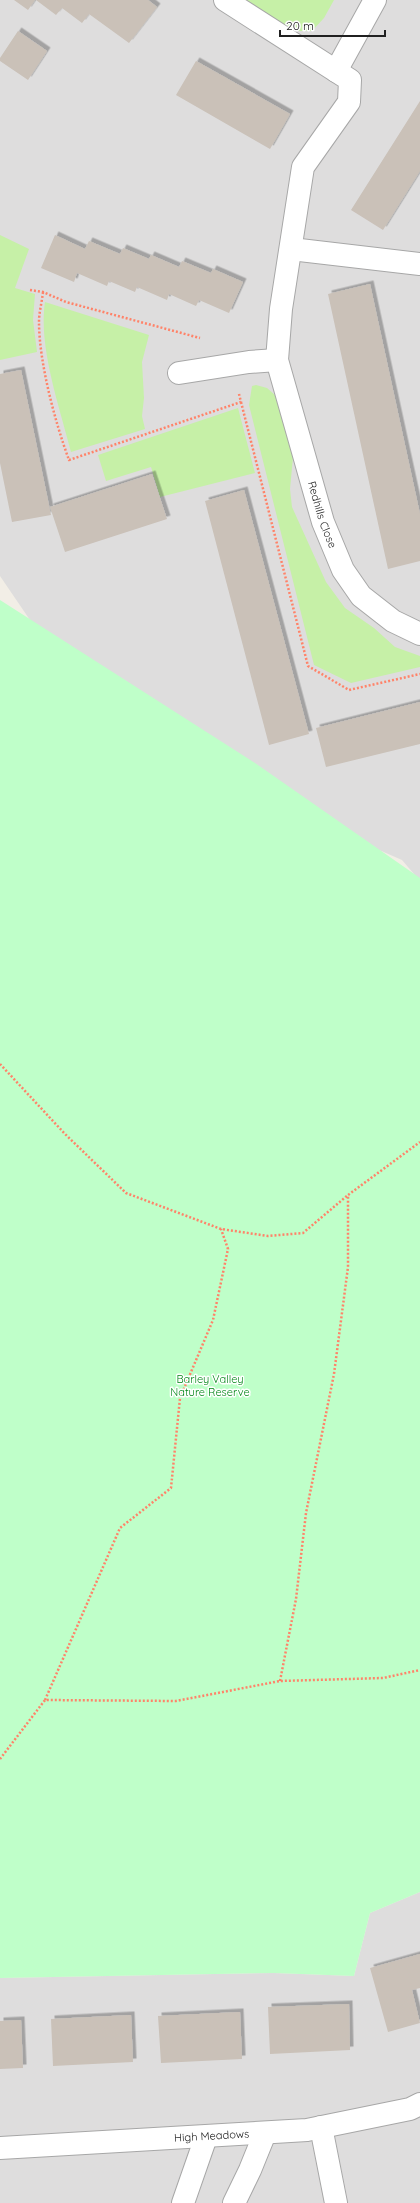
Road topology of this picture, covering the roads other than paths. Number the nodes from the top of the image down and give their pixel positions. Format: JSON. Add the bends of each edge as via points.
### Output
{"nodes":[{"id":1,"x":225,"y":0,"type":"edge"},
{"id":2,"x":376,"y":0,"type":"edge"},
{"id":3,"x":336,"y":71,"type":"junction"},
{"id":4,"x":292,"y":249,"type":"junction"},
{"id":5,"x":420,"y":264,"type":"edge"},
{"id":6,"x":277,"y":360,"type":"junction"},
{"id":7,"x":179,"y":373,"type":"dead end"},
{"id":8,"x":420,"y":634,"type":"edge"},
{"id":9,"x":420,"y":2104,"type":"edge"},
{"id":10,"x":321,"y":2127,"type":"junction"},
{"id":11,"x":265,"y":2133,"type":"junction"},
{"id":12,"x":206,"y":2137,"type":"junction"},
{"id":13,"x":0,"y":2148,"type":"edge"},
{"id":14,"x":183,"y":2203,"type":"edge"},
{"id":15,"x":234,"y":2203,"type":"edge"},
{"id":16,"x":336,"y":2203,"type":"edge"}],
"edges":[{"from":1,"to":3,"type":"street","name":"Redhills Close"},
{"from":2,"to":3,"type":"street"},
{"from":3,"to":4,"type":"street","name":"Redhills Close","via":[[350,80],[349,102],[303,167]]},
{"from":4,"to":5,"type":"street"},
{"from":4,"to":6,"type":"street","name":"Redhills Close","via":[[281,309]]},
{"from":6,"to":7,"type":"street"},
{"from":6,"to":8,"type":"street","name":"Redhills Close","via":[[323,522],[343,570],[361,596],[393,621]]},
{"from":9,"to":10,"type":"street","name":"High Meadows","via":[[410,2109]]},
{"from":10,"to":11,"type":"street","name":"High Meadows"},
{"from":10,"to":16,"type":"street"},
{"from":11,"to":12,"type":"street","name":"High Meadows"},
{"from":11,"to":15,"type":"street"},
{"from":12,"to":13,"type":"street","name":"High Meadows"},
{"from":12,"to":14,"type":"street"}]}
